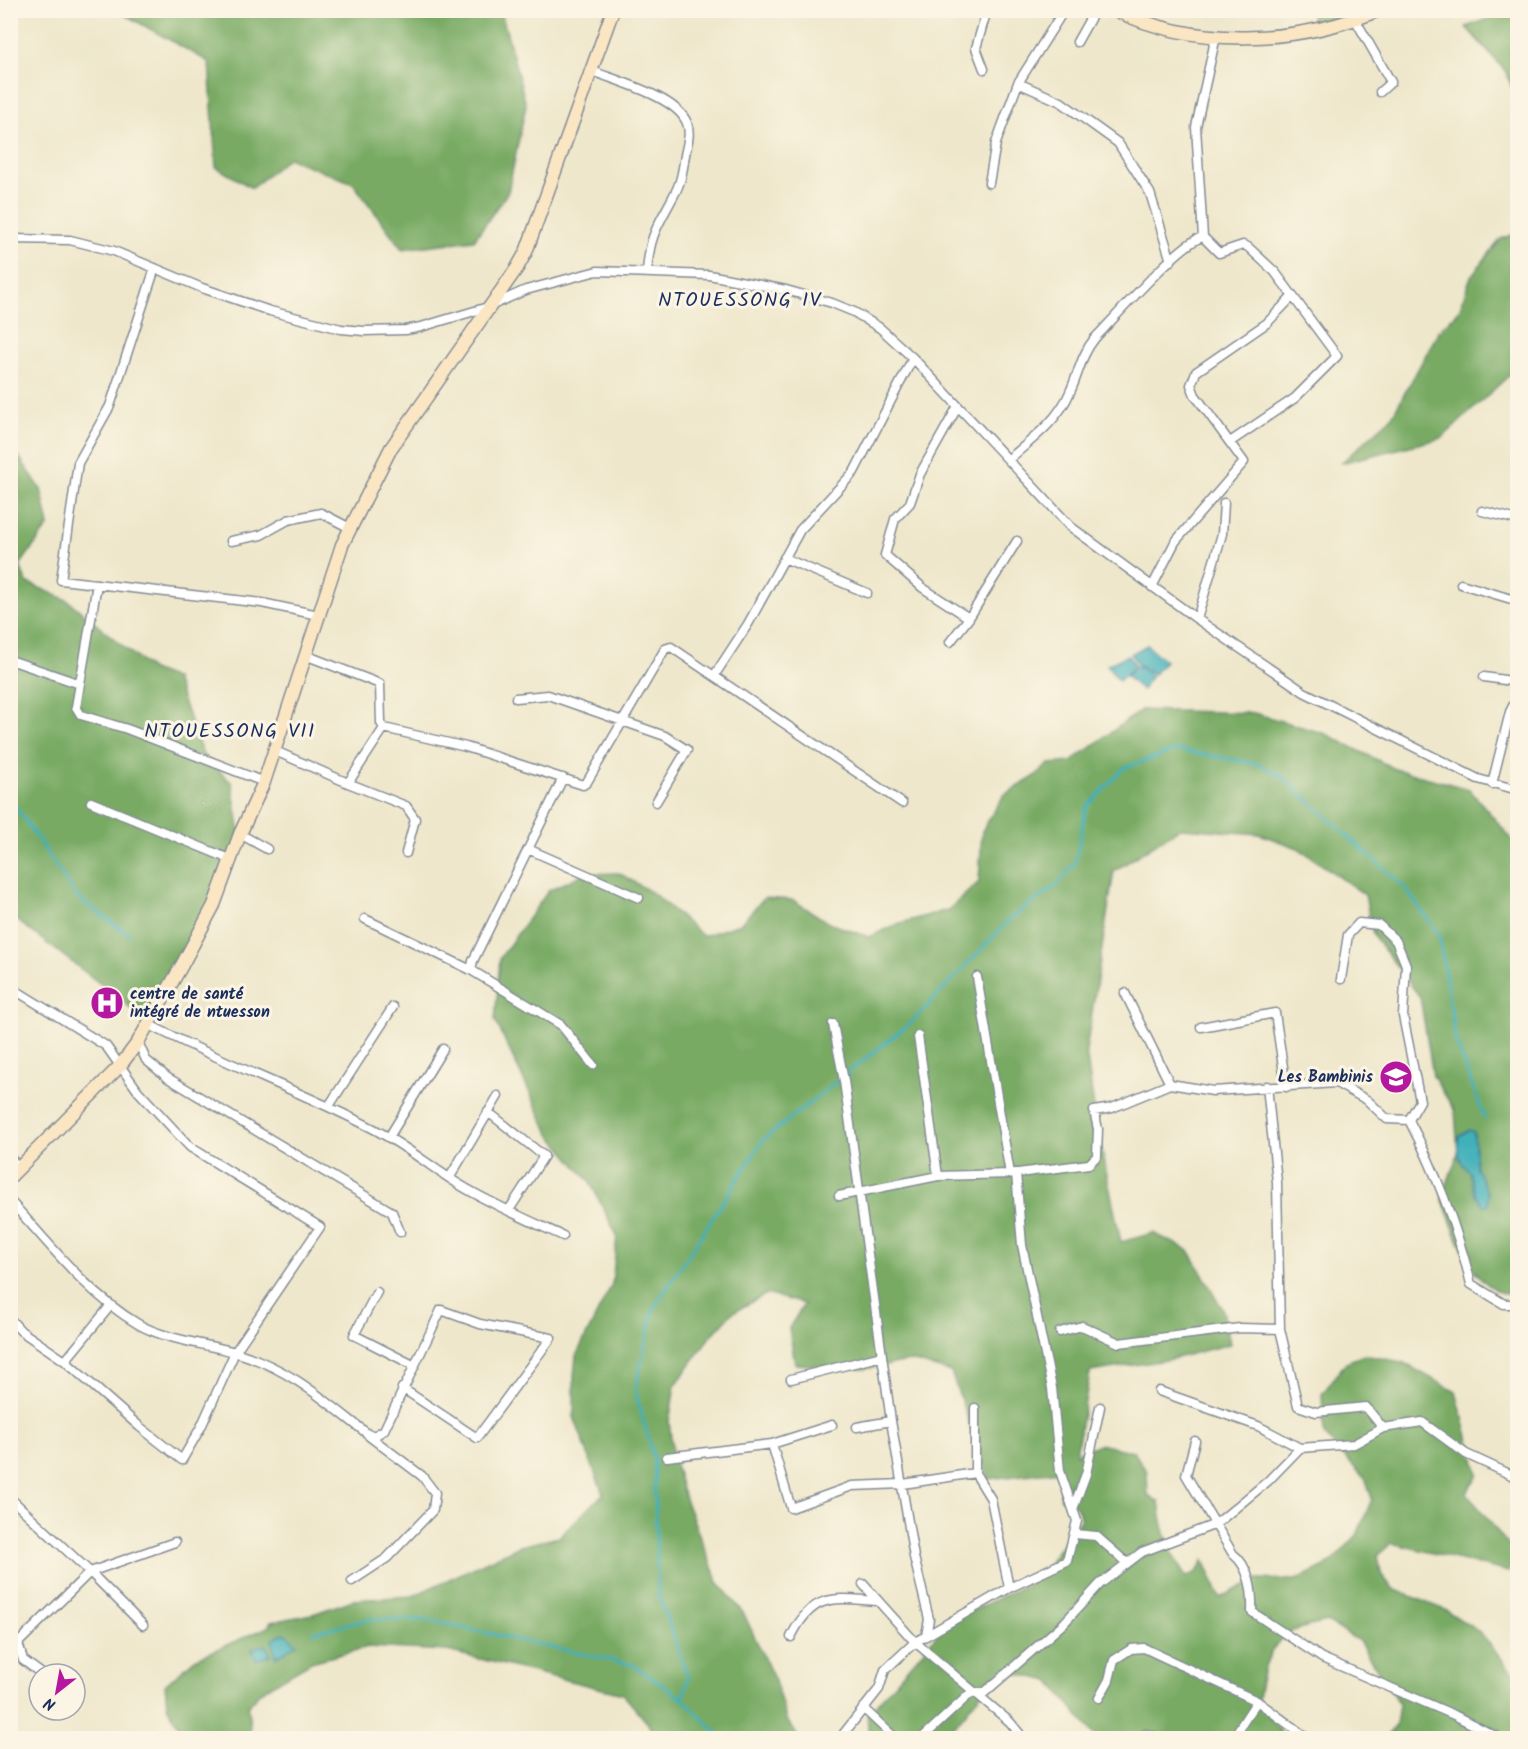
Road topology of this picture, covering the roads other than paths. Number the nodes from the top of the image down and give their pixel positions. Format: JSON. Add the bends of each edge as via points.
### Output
{"nodes":[{"id":1,"x":613,"y":10,"type":"edge"},
{"id":2,"x":987,"y":10,"type":"edge"},
{"id":3,"x":1064,"y":10,"type":"edge"},
{"id":4,"x":1095,"y":10,"type":"edge"},
{"id":5,"x":1115,"y":10,"type":"edge"},
{"id":6,"x":1379,"y":10,"type":"edge"},
{"id":7,"x":1355,"y":19,"type":"junction"},
{"id":8,"x":1216,"y":36,"type":"junction"},
{"id":9,"x":1077,"y":42,"type":"dead end"},
{"id":10,"x":984,"y":69,"type":"dead end"},
{"id":11,"x":592,"y":71,"type":"junction"},
{"id":12,"x":1018,"y":83,"type":"junction"},
{"id":13,"x":1380,"y":92,"type":"dead end"},
{"id":14,"x":989,"y":183,"type":"dead end"},
{"id":15,"x":1203,"y":237,"type":"junction"},
{"id":16,"x":10,"y":238,"type":"edge"},
{"id":17,"x":1171,"y":261,"type":"junction"},
{"id":18,"x":155,"y":268,"type":"junction"},
{"id":19,"x":647,"y":272,"type":"junction"},
{"id":20,"x":1291,"y":298,"type":"junction"},
{"id":21,"x":488,"y":307,"type":"junction"},
{"id":22,"x":913,"y":358,"type":"junction"},
{"id":23,"x":958,"y":406,"type":"junction"},
{"id":24,"x":1230,"y":442,"type":"junction"},
{"id":25,"x":1008,"y":460,"type":"junction"},
{"id":26,"x":1224,"y":503,"type":"dead end"},
{"id":27,"x":1482,"y":511,"type":"dead end"},
{"id":28,"x":1518,"y":520,"type":"edge"},
{"id":29,"x":351,"y":529,"type":"junction"},
{"id":30,"x":231,"y":541,"type":"dead end"},
{"id":31,"x":1017,"y":541,"type":"dead end"},
{"id":32,"x":784,"y":558,"type":"junction"},
{"id":33,"x":97,"y":584,"type":"junction"},
{"id":34,"x":1461,"y":584,"type":"dead end"},
{"id":35,"x":1152,"y":587,"type":"junction"},
{"id":36,"x":867,"y":593,"type":"dead end"},
{"id":37,"x":1518,"y":601,"type":"edge"},
{"id":38,"x":318,"y":615,"type":"junction"},
{"id":39,"x":969,"y":618,"type":"junction"},
{"id":40,"x":1197,"y":619,"type":"junction"},
{"id":41,"x":950,"y":642,"type":"dead end"},
{"id":42,"x":305,"y":655,"type":"junction"},
{"id":43,"x":13,"y":661,"type":"dead end"},
{"id":44,"x":714,"y":676,"type":"junction"},
{"id":45,"x":1484,"y":677,"type":"dead end"},
{"id":46,"x":1518,"y":682,"type":"edge"},
{"id":47,"x":80,"y":684,"type":"junction"},
{"id":48,"x":1518,"y":696,"type":"edge"},
{"id":49,"x":516,"y":698,"type":"dead end"},
{"id":50,"x":622,"y":721,"type":"junction"},
{"id":51,"x":384,"y":728,"type":"junction"},
{"id":52,"x":273,"y":750,"type":"junction"},
{"id":53,"x":563,"y":778,"type":"junction"},
{"id":54,"x":264,"y":782,"type":"junction"},
{"id":55,"x":348,"y":783,"type":"junction"},
{"id":56,"x":1492,"y":784,"type":"junction"},
{"id":57,"x":1518,"y":790,"type":"edge"},
{"id":58,"x":91,"y":802,"type":"dead end"},
{"id":59,"x":656,"y":802,"type":"dead end"},
{"id":60,"x":902,"y":804,"type":"dead end"},
{"id":61,"x":240,"y":834,"type":"junction"},
{"id":62,"x":267,"y":849,"type":"dead end"},
{"id":63,"x":528,"y":849,"type":"junction"},
{"id":64,"x":406,"y":853,"type":"dead end"},
{"id":65,"x":232,"y":860,"type":"junction"},
{"id":66,"x":639,"y":898,"type":"dead end"},
{"id":67,"x":365,"y":919,"type":"dead end"},
{"id":68,"x":471,"y":970,"type":"junction"},
{"id":69,"x":978,"y":977,"type":"dead end"},
{"id":70,"x":1341,"y":979,"type":"dead end"},
{"id":71,"x":10,"y":987,"type":"edge"},
{"id":72,"x":1125,"y":993,"type":"dead end"},
{"id":73,"x":393,"y":1007,"type":"dead end"},
{"id":74,"x":148,"y":1024,"type":"junction"},
{"id":75,"x":833,"y":1024,"type":"dead end"},
{"id":76,"x":1201,"y":1027,"type":"dead end"},
{"id":77,"x":918,"y":1036,"type":"dead end"},
{"id":78,"x":138,"y":1042,"type":"junction"},
{"id":79,"x":443,"y":1049,"type":"dead end"},
{"id":80,"x":593,"y":1065,"type":"dead end"},
{"id":81,"x":120,"y":1066,"type":"junction"},
{"id":82,"x":1170,"y":1084,"type":"junction"},
{"id":83,"x":1267,"y":1086,"type":"junction"},
{"id":84,"x":1286,"y":1086,"type":"junction"},
{"id":85,"x":498,"y":1096,"type":"dead end"},
{"id":86,"x":329,"y":1106,"type":"junction"},
{"id":87,"x":488,"y":1112,"type":"junction"},
{"id":88,"x":1409,"y":1120,"type":"junction"},
{"id":89,"x":389,"y":1137,"type":"junction"},
{"id":90,"x":10,"y":1158,"type":"edge"},
{"id":91,"x":15,"y":1172,"type":"edge"},
{"id":92,"x":1013,"y":1174,"type":"junction"},
{"id":93,"x":938,"y":1176,"type":"junction"},
{"id":94,"x":450,"y":1177,"type":"junction"},
{"id":95,"x":858,"y":1194,"type":"junction"},
{"id":96,"x":839,"y":1196,"type":"dead end"},
{"id":97,"x":10,"y":1201,"type":"edge"},
{"id":98,"x":509,"y":1210,"type":"junction"},
{"id":99,"x":400,"y":1232,"type":"dead end"},
{"id":100,"x":563,"y":1236,"type":"dead end"},
{"id":101,"x":377,"y":1292,"type":"dead end"},
{"id":102,"x":1518,"y":1304,"type":"edge"},
{"id":103,"x":111,"y":1305,"type":"junction"},
{"id":104,"x":10,"y":1319,"type":"edge"},
{"id":105,"x":1280,"y":1329,"type":"junction"},
{"id":106,"x":1060,"y":1332,"type":"dead end"},
{"id":107,"x":235,"y":1352,"type":"junction"},
{"id":108,"x":882,"y":1356,"type":"junction"},
{"id":109,"x":65,"y":1361,"type":"junction"},
{"id":110,"x":413,"y":1365,"type":"junction"},
{"id":111,"x":790,"y":1379,"type":"dead end"},
{"id":112,"x":402,"y":1388,"type":"junction"},
{"id":113,"x":1159,"y":1391,"type":"dead end"},
{"id":114,"x":1100,"y":1407,"type":"dead end"},
{"id":115,"x":975,"y":1408,"type":"dead end"},
{"id":116,"x":891,"y":1421,"type":"junction"},
{"id":117,"x":832,"y":1425,"type":"dead end"},
{"id":118,"x":857,"y":1427,"type":"dead end"},
{"id":119,"x":1383,"y":1428,"type":"junction"},
{"id":120,"x":369,"y":1435,"type":"junction"},
{"id":121,"x":1195,"y":1441,"type":"dead end"},
{"id":122,"x":772,"y":1444,"type":"junction"},
{"id":123,"x":1300,"y":1448,"type":"junction"},
{"id":124,"x":667,"y":1457,"type":"dead end"},
{"id":125,"x":975,"y":1473,"type":"junction"},
{"id":126,"x":1518,"y":1478,"type":"edge"},
{"id":127,"x":903,"y":1484,"type":"junction"},
{"id":128,"x":10,"y":1498,"type":"edge"},
{"id":129,"x":1073,"y":1509,"type":"junction"},
{"id":130,"x":1216,"y":1524,"type":"junction"},
{"id":131,"x":1075,"y":1534,"type":"junction"},
{"id":132,"x":175,"y":1542,"type":"dead end"},
{"id":133,"x":1127,"y":1563,"type":"junction"},
{"id":134,"x":90,"y":1572,"type":"junction"},
{"id":135,"x":352,"y":1581,"type":"dead end"},
{"id":136,"x":862,"y":1584,"type":"dead end"},
{"id":137,"x":1009,"y":1588,"type":"junction"},
{"id":138,"x":878,"y":1600,"type":"junction"},
{"id":139,"x":144,"y":1626,"type":"dead end"},
{"id":140,"x":926,"y":1636,"type":"junction"},
{"id":141,"x":10,"y":1637,"type":"edge"},
{"id":142,"x":791,"y":1637,"type":"dead end"},
{"id":143,"x":915,"y":1642,"type":"junction"},
{"id":144,"x":18,"y":1643,"type":"junction"},
{"id":145,"x":10,"y":1651,"type":"edge"},
{"id":146,"x":27,"y":1663,"type":"edge"},
{"id":147,"x":972,"y":1692,"type":"junction"},
{"id":148,"x":1099,"y":1698,"type":"dead end"},
{"id":149,"x":1257,"y":1701,"type":"junction"},
{"id":150,"x":863,"y":1708,"type":"junction"},
{"id":151,"x":1146,"y":1734,"type":"dead end"},
{"id":152,"x":841,"y":1737,"type":"dead end"},
{"id":153,"x":895,"y":1738,"type":"edge"},
{"id":154,"x":922,"y":1738,"type":"edge"},
{"id":155,"x":1023,"y":1738,"type":"edge"},
{"id":156,"x":1159,"y":1738,"type":"edge"},
{"id":157,"x":1233,"y":1738,"type":"edge"},
{"id":158,"x":1307,"y":1738,"type":"edge"},
{"id":159,"x":1499,"y":1738,"type":"edge"}],
"edges":[{"from":1,"to":11,"type":"street"},
{"from":2,"to":10,"type":"street","via":[[976,48]]},
{"from":3,"to":12,"type":"street"},
{"from":4,"to":9,"type":"street"},
{"from":5,"to":8,"type":"street","via":[[1142,23]]},
{"from":6,"to":7,"type":"street"},
{"from":7,"to":8,"type":"street","via":[[1334,27],[1284,34]]},
{"from":7,"to":13,"type":"street","via":[[1391,82]]},
{"from":8,"to":15,"type":"street","via":[[1196,128]]},
{"from":11,"to":19,"type":"street","via":[[674,106],[687,122],[689,133],[682,174],[650,241]]},
{"from":11,"to":21,"type":"street","via":[[526,252]]},
{"from":12,"to":14,"type":"street","via":[[996,143]]},
{"from":12,"to":17,"type":"street","via":[[1061,102],[1118,143],[1150,193]]},
{"from":15,"to":17,"type":"street","via":[[1196,238]]},
{"from":15,"to":20,"type":"street","via":[[1219,253],[1248,247],[1275,272]]},
{"from":16,"to":18,"type":"street","via":[[70,240],[114,251]]},
{"from":17,"to":25,"type":"street","via":[[1084,352],[1062,408]]},
{"from":18,"to":21,"type":"street","via":[[270,311],[341,329],[406,330]]},
{"from":18,"to":33,"type":"street","via":[[110,406],[78,463],[61,580]]},
{"from":19,"to":21,"type":"street","via":[[597,271],[526,290]]},
{"from":19,"to":22,"type":"street","via":[[709,275],[832,303],[880,328]]},
{"from":20,"to":24,"type":"street","via":[[1267,323],[1196,372],[1192,380],[1195,395]]},
{"from":20,"to":24,"type":"street","via":[[1337,356],[1295,398]]},
{"from":21,"to":29,"type":"street","via":[[392,448]]},
{"from":22,"to":23,"type":"street"},
{"from":22,"to":32,"type":"street","via":[[854,472],[800,530]]},
{"from":23,"to":25,"type":"street"},
{"from":23,"to":39,"type":"street","via":[[920,474],[910,503],[895,519],[885,555],[923,588]]},
{"from":24,"to":35,"type":"street","via":[[1244,462],[1175,542]]},
{"from":25,"to":35,"type":"street","via":[[1071,527]]},
{"from":26,"to":40,"type":"street","via":[[1222,534]]},
{"from":27,"to":28,"type":"street"},
{"from":29,"to":30,"type":"street","via":[[321,513],[288,520],[261,535]]},
{"from":29,"to":38,"type":"street"},
{"from":31,"to":39,"type":"street"},
{"from":32,"to":36,"type":"street"},
{"from":32,"to":44,"type":"street"},
{"from":33,"to":38,"type":"street","via":[[262,603]]},
{"from":33,"to":47,"type":"street"},
{"from":34,"to":37,"type":"street"},
{"from":35,"to":40,"type":"street"},
{"from":38,"to":42,"type":"street"},
{"from":39,"to":41,"type":"street"},
{"from":40,"to":56,"type":"street","via":[[1304,692]]},
{"from":42,"to":51,"type":"street","via":[[380,684]]},
{"from":42,"to":52,"type":"street"},
{"from":43,"to":47,"type":"street"},
{"from":44,"to":50,"type":"street","via":[[666,647]]},
{"from":44,"to":60,"type":"street"},
{"from":45,"to":46,"type":"street"},
{"from":47,"to":54,"type":"street","via":[[76,706],[81,715]]},
{"from":48,"to":56,"type":"street","via":[[1510,712]]},
{"from":49,"to":50,"type":"street","via":[[548,695]]},
{"from":50,"to":53,"type":"street","via":[[587,782],[579,784]]},
{"from":50,"to":59,"type":"street","via":[[665,736],[687,750]]},
{"from":51,"to":53,"type":"street","via":[[466,747]]},
{"from":51,"to":55,"type":"street"},
{"from":52,"to":54,"type":"street"},
{"from":52,"to":55,"type":"street"},
{"from":53,"to":63,"type":"street"},
{"from":54,"to":61,"type":"street"},
{"from":55,"to":64,"type":"street","via":[[406,806],[415,819]]},
{"from":56,"to":57,"type":"street"},
{"from":58,"to":65,"type":"street"},
{"from":61,"to":62,"type":"street"},
{"from":61,"to":65,"type":"street"},
{"from":63,"to":66,"type":"street"},
{"from":63,"to":68,"type":"street"},
{"from":65,"to":74,"type":"street","via":[[208,915]]},
{"from":67,"to":68,"type":"street"},
{"from":68,"to":80,"type":"street","via":[[561,1025]]},
{"from":69,"to":92,"type":"street"},
{"from":70,"to":88,"type":"street","via":[[1348,935],[1359,923],[1379,925],[1396,941],[1406,965],[1403,1016],[1420,1101]]},
{"from":71,"to":81,"type":"street","via":[[106,1046]]},
{"from":72,"to":82,"type":"street"},
{"from":73,"to":86,"type":"street"},
{"from":74,"to":78,"type":"street"},
{"from":74,"to":86,"type":"street","via":[[229,1065]]},
{"from":75,"to":95,"type":"street"},
{"from":76,"to":84,"type":"street","via":[[1275,1013]]},
{"from":77,"to":93,"type":"street"},
{"from":78,"to":81,"type":"street"},
{"from":78,"to":99,"type":"street","via":[[146,1060],[168,1078],[392,1212]]},
{"from":79,"to":89,"type":"street"},
{"from":81,"to":91,"type":"street"},
{"from":81,"to":107,"type":"street","via":[[190,1148],[320,1227]]},
{"from":82,"to":83,"type":"street","via":[[1213,1091]]},
{"from":82,"to":92,"type":"street","via":[[1112,1108],[1094,1111],[1098,1129],[1097,1156],[1093,1162]]},
{"from":83,"to":84,"type":"street"},
{"from":83,"to":105,"type":"street","via":[[1277,1182]]},
{"from":84,"to":88,"type":"street","via":[[1336,1083],[1367,1100],[1387,1119]]},
{"from":85,"to":87,"type":"street"},
{"from":86,"to":89,"type":"street"},
{"from":87,"to":94,"type":"street"},
{"from":87,"to":98,"type":"street","via":[[544,1156]]},
{"from":88,"to":102,"type":"street","via":[[1428,1156],[1471,1284],[1504,1304]]},
{"from":89,"to":94,"type":"street"},
{"from":90,"to":91,"type":"street"},
{"from":92,"to":93,"type":"street"},
{"from":92,"to":129,"type":"street","via":[[1022,1245],[1052,1388],[1060,1471]]},
{"from":93,"to":95,"type":"street"},
{"from":94,"to":98,"type":"street"},
{"from":95,"to":96,"type":"street"},
{"from":95,"to":108,"type":"street"},
{"from":97,"to":103,"type":"street","via":[[61,1258]]},
{"from":98,"to":100,"type":"street"},
{"from":101,"to":110,"type":"street","via":[[354,1335]]},
{"from":103,"to":107,"type":"street","via":[[141,1326],[161,1334]]},
{"from":103,"to":109,"type":"street"},
{"from":104,"to":109,"type":"street"},
{"from":105,"to":106,"type":"street","via":[[1240,1328],[1119,1343],[1082,1326]]},
{"from":105,"to":119,"type":"street","via":[[1298,1406],[1317,1412],[1366,1407]]},
{"from":107,"to":109,"type":"street","via":[[201,1426],[180,1460]]},
{"from":107,"to":120,"type":"street","via":[[283,1370]]},
{"from":108,"to":111,"type":"street"},
{"from":108,"to":116,"type":"street"},
{"from":110,"to":112,"type":"street"},
{"from":110,"to":112,"type":"street","via":[[441,1310],[480,1324],[551,1338],[477,1438]]},
{"from":112,"to":120,"type":"street","via":[[384,1430]]},
{"from":113,"to":123,"type":"street","via":[[1258,1426]]},
{"from":114,"to":129,"type":"street","via":[[1086,1474]]},
{"from":115,"to":125,"type":"street"},
{"from":116,"to":118,"type":"street"},
{"from":116,"to":127,"type":"street"},
{"from":117,"to":122,"type":"street"},
{"from":119,"to":123,"type":"street","via":[[1354,1444]]},
{"from":119,"to":126,"type":"street","via":[[1422,1422],[1466,1454]]},
{"from":120,"to":135,"type":"street","via":[[422,1476],[435,1493],[433,1510],[387,1558]]},
{"from":121,"to":130,"type":"street","via":[[1186,1475]]},
{"from":122,"to":124,"type":"street"},
{"from":122,"to":127,"type":"street","via":[[791,1508],[852,1486]]},
{"from":123,"to":130,"type":"street","via":[[1268,1481]]},
{"from":125,"to":127,"type":"street"},
{"from":125,"to":137,"type":"street","via":[[991,1499]]},
{"from":127,"to":140,"type":"street","via":[[914,1557],[929,1619]]},
{"from":128,"to":134,"type":"street"},
{"from":129,"to":131,"type":"street","via":[[1077,1521]]},
{"from":130,"to":133,"type":"street","via":[[1142,1552]]},
{"from":130,"to":159,"type":"street","via":[[1233,1554],[1244,1562],[1252,1612],[1322,1658],[1454,1714]]},
{"from":131,"to":133,"type":"street","via":[[1096,1536]]},
{"from":131,"to":137,"type":"street","via":[[1067,1561]]},
{"from":132,"to":134,"type":"street"},
{"from":133,"to":147,"type":"street","via":[[984,1693]]},
{"from":134,"to":139,"type":"street"},
{"from":134,"to":144,"type":"street"},
{"from":136,"to":138,"type":"street"},
{"from":137,"to":140,"type":"street"},
{"from":138,"to":142,"type":"street","via":[[830,1598],[801,1617]]},
{"from":138,"to":143,"type":"street"},
{"from":140,"to":143,"type":"street"},
{"from":141,"to":144,"type":"street"},
{"from":143,"to":147,"type":"street"},
{"from":143,"to":150,"type":"street","via":[[885,1670],[879,1689]]},
{"from":144,"to":145,"type":"street"},
{"from":144,"to":146,"type":"street"},
{"from":147,"to":154,"type":"street"},
{"from":147,"to":155,"type":"street","via":[[1010,1722]]},
{"from":148,"to":149,"type":"street","via":[[1114,1660],[1131,1649],[1144,1648]]},
{"from":149,"to":157,"type":"street"},
{"from":149,"to":158,"type":"street"},
{"from":150,"to":152,"type":"street"},
{"from":150,"to":153,"type":"street"},
{"from":151,"to":156,"type":"street"}]}
